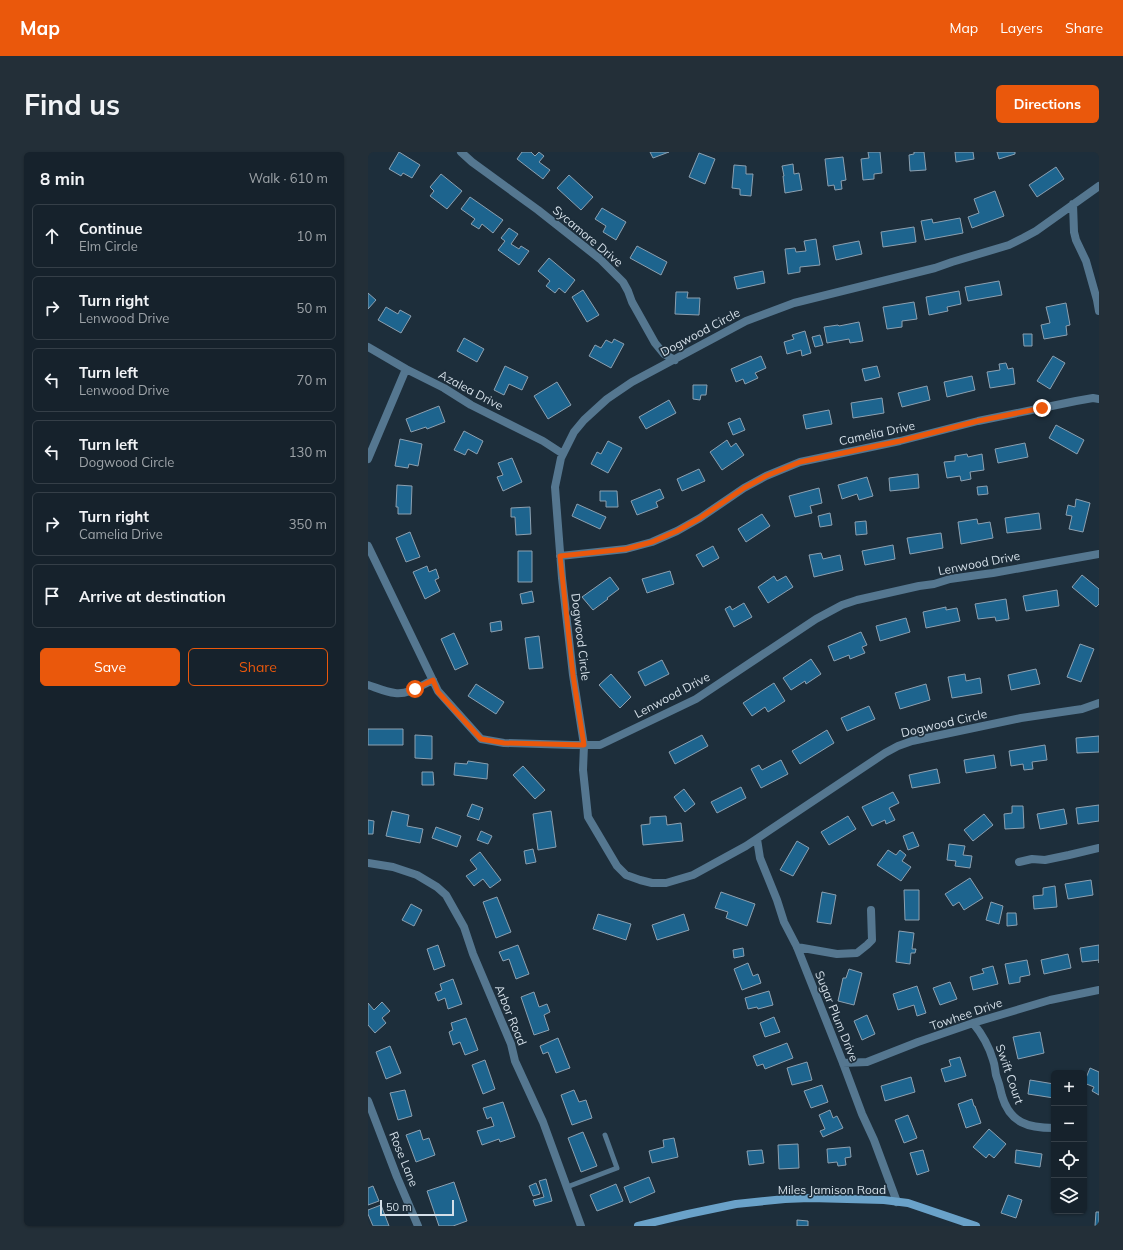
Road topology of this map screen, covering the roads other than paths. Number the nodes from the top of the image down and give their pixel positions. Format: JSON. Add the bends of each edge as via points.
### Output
{"nodes":[{"id":1,"x":461,"y":152,"type":"edge"},
{"id":2,"x":1099,"y":186,"type":"edge"},
{"id":3,"x":1073,"y":204,"type":"junction"},
{"id":4,"x":1099,"y":311,"type":"edge"},
{"id":5,"x":368,"y":347,"type":"edge"},
{"id":6,"x":674,"y":360,"type":"junction"},
{"id":7,"x":406,"y":369,"type":"junction"},
{"id":8,"x":1099,"y":399,"type":"edge"},
{"id":9,"x":563,"y":454,"type":"junction"},
{"id":10,"x":368,"y":459,"type":"edge"},
{"id":11,"x":368,"y":546,"type":"edge"},
{"id":12,"x":1099,"y":554,"type":"edge"},
{"id":13,"x":560,"y":556,"type":"junction"},
{"id":14,"x":433,"y":680,"type":"junction"},
{"id":15,"x":368,"y":685,"type":"edge"},
{"id":16,"x":1099,"y":703,"type":"edge"},
{"id":17,"x":584,"y":745,"type":"junction"},
{"id":18,"x":757,"y":839,"type":"junction"},
{"id":19,"x":1099,"y":848,"type":"edge"},
{"id":20,"x":1019,"y":862,"type":"dead end"},
{"id":21,"x":368,"y":863,"type":"edge"},
{"id":22,"x":871,"y":910,"type":"dead end"},
{"id":23,"x":797,"y":947,"type":"junction"},
{"id":24,"x":1099,"y":990,"type":"edge"},
{"id":25,"x":973,"y":1023,"type":"junction"},
{"id":26,"x":843,"y":1063,"type":"junction"},
{"id":27,"x":368,"y":1101,"type":"edge"},
{"id":28,"x":1051,"y":1128,"type":"edge"},
{"id":29,"x":605,"y":1135,"type":"dead end"},
{"id":30,"x":567,"y":1187,"type":"junction"},
{"id":31,"x":897,"y":1202,"type":"junction"},
{"id":32,"x":418,"y":1226,"type":"edge"},
{"id":33,"x":581,"y":1226,"type":"edge"},
{"id":34,"x":638,"y":1226,"type":"edge"},
{"id":35,"x":976,"y":1226,"type":"edge"}],
"edges":[{"from":1,"to":6,"type":"street","name":"Sycamore Drive","via":[[600,259],[623,282],[656,343],[664,354]]},
{"from":2,"to":3,"type":"street","name":"Dogwood Circle"},
{"from":3,"to":4,"type":"street","via":[[1074,232],[1088,268]]},
{"from":3,"to":6,"type":"street","name":"Dogwood Circle","via":[[1036,231],[1009,245],[935,268],[794,303],[746,321]]},
{"from":5,"to":7,"type":"street","name":"Azalea Drive"},
{"from":6,"to":9,"type":"street","name":"Dogwood Circle","via":[[632,382],[607,399],[574,432]]},
{"from":7,"to":9,"type":"street","name":"Azalea Drive"},
{"from":7,"to":10,"type":"street"},
{"from":8,"to":13,"type":"street","name":"Camelia Drive","via":[[1076,401],[978,421],[800,462],[766,476],[700,518],[652,542],[626,549]]},
{"from":9,"to":13,"type":"street","name":"Dogwood Circle","via":[[556,487]]},
{"from":11,"to":14,"type":"street","name":"Lenwood Drive"},
{"from":12,"to":17,"type":"street","name":"Lenwood Drive","via":[[919,586],[842,605],[816,619],[696,699],[600,745]]},
{"from":13,"to":17,"type":"street","name":"Dogwood Circle","via":[[573,675]]},
{"from":14,"to":15,"type":"street","via":[[403,693]]},
{"from":14,"to":17,"type":"street","name":"Lenwood Drive","via":[[438,692],[481,739],[504,743]]},
{"from":16,"to":18,"type":"street","name":"Dogwood Circle","via":[[1082,709],[1021,718],[898,746]]},
{"from":17,"to":18,"type":"street","name":"Dogwood Circle","via":[[583,770],[588,816],[616,866],[626,875],[652,883],[679,880],[694,875]]},
{"from":18,"to":23,"type":"street","name":"Sugar Plum Drive","via":[[768,881]]},
{"from":19,"to":20,"type":"street","via":[[1046,860],[1032,858]]},
{"from":21,"to":30,"type":"street","name":"Arbor Road","via":[[393,867],[417,875],[428,880],[446,895],[464,927]]},
{"from":22,"to":23,"type":"street","via":[[872,940],[857,953],[837,954]]},
{"from":23,"to":26,"type":"street","name":"Sugar Plum Drive"},
{"from":24,"to":25,"type":"street","name":"Towhee Drive","via":[[1050,1000]]},
{"from":25,"to":26,"type":"street","name":"Towhee Drive","via":[[867,1062]]},
{"from":25,"to":28,"type":"street","name":"Swift Court","via":[[988,1044],[1002,1097],[1009,1111],[1025,1125]]},
{"from":26,"to":31,"type":"street","name":"Sugar Plum Drive"},
{"from":27,"to":32,"type":"street","name":"Rose Lane"},
{"from":29,"to":30,"type":"lane","via":[[617,1168]]},
{"from":30,"to":33,"type":"street","name":"Arbor Road"},
{"from":31,"to":34,"type":"main road","name":"Miles Jamison Road","via":[[785,1199],[736,1204]]},
{"from":31,"to":35,"type":"main road","name":"Miles Jamison Road","via":[[908,1203]]}]}
